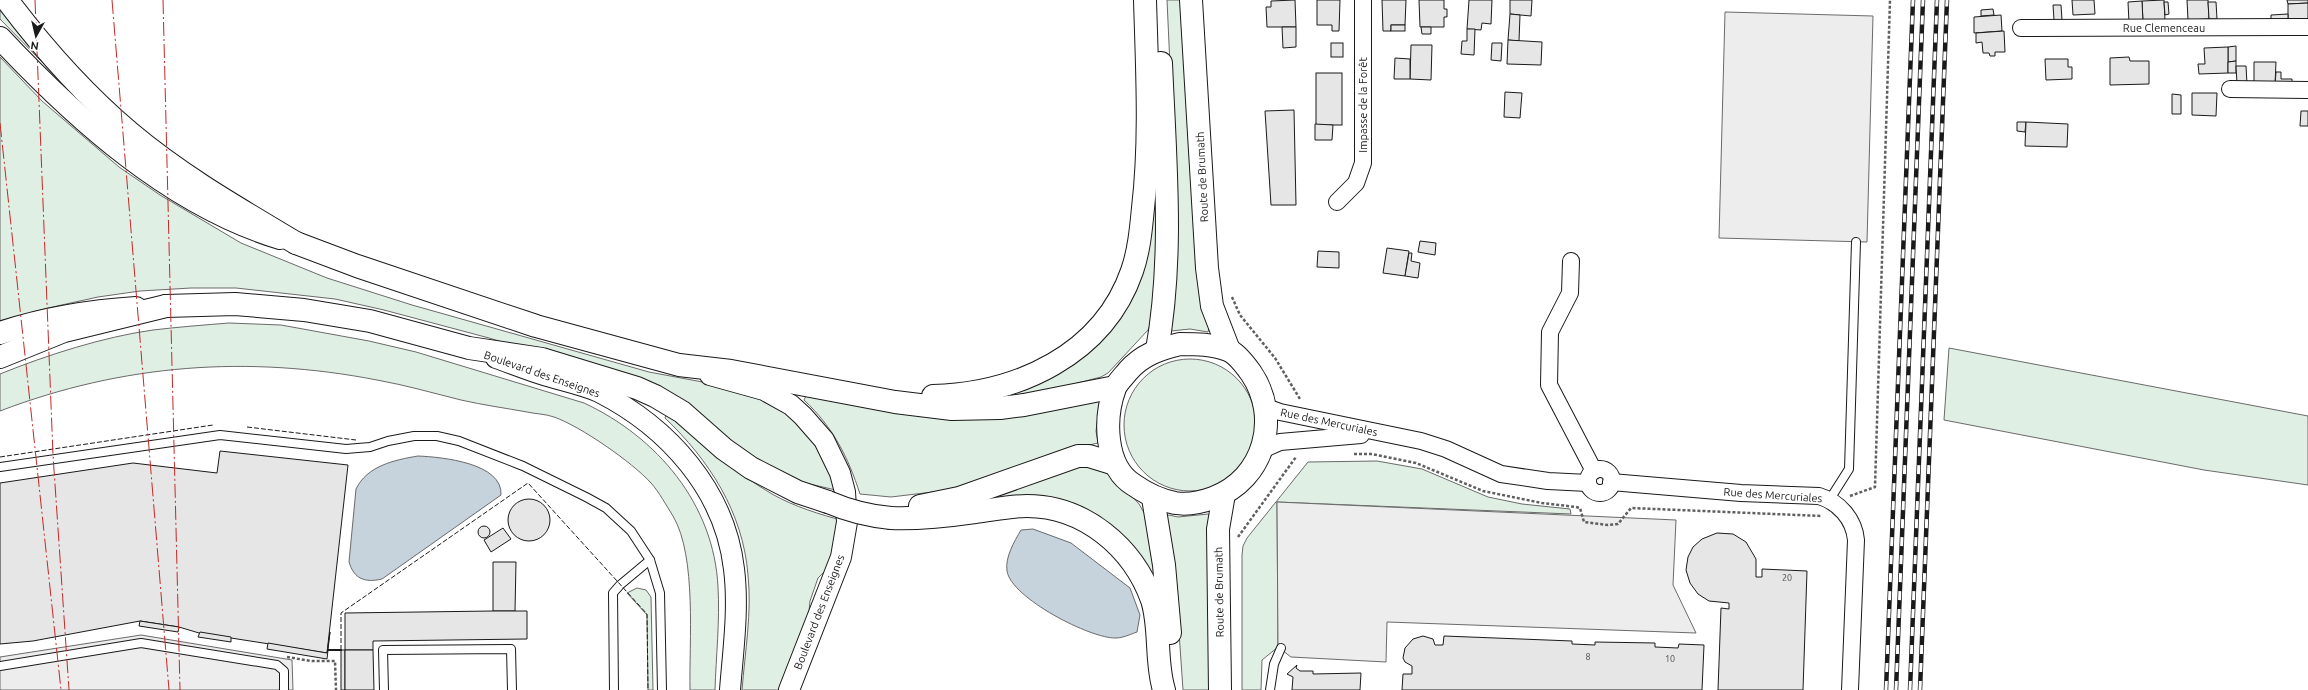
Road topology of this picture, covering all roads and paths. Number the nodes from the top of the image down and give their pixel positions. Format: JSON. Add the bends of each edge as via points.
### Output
{"nodes":[{"id":1,"x":7,"y":0,"type":"edge"},
{"id":2,"x":1145,"y":0,"type":"edge"},
{"id":3,"x":1158,"y":0,"type":"edge"},
{"id":4,"x":1191,"y":0,"type":"edge"},
{"id":5,"x":1363,"y":0,"type":"edge"},
{"id":6,"x":1890,"y":0,"type":"edge"},
{"id":7,"x":2308,"y":27,"type":"edge"},
{"id":8,"x":2020,"y":28,"type":"dead end"},
{"id":9,"x":0,"y":38,"type":"edge"},
{"id":10,"x":2230,"y":89,"type":"dead end"},
{"id":11,"x":2308,"y":90,"type":"edge"},
{"id":12,"x":1337,"y":202,"type":"dead end"},
{"id":13,"x":1856,"y":242,"type":"dead end"},
{"id":14,"x":296,"y":243,"type":"junction"},
{"id":15,"x":1571,"y":261,"type":"dead end"},
{"id":16,"x":1232,"y":295,"type":"dead end"},
{"id":17,"x":166,"y":306,"type":"junction"},
{"id":18,"x":0,"y":333,"type":"edge"},
{"id":19,"x":469,"y":348,"type":"junction"},
{"id":20,"x":1157,"y":350,"type":"junction"},
{"id":21,"x":1229,"y":350,"type":"junction"},
{"id":22,"x":0,"y":357,"type":"edge"},
{"id":23,"x":680,"y":365,"type":"junction"},
{"id":24,"x":781,"y":380,"type":"junction"},
{"id":25,"x":1115,"y":388,"type":"junction"},
{"id":26,"x":1266,"y":407,"type":"junction"},
{"id":27,"x":1300,"y":416,"type":"junction"},
{"id":28,"x":1391,"y":436,"type":"junction"},
{"id":29,"x":1262,"y":450,"type":"junction"},
{"id":30,"x":1299,"y":451,"type":"dead end"},
{"id":31,"x":1115,"y":464,"type":"junction"},
{"id":32,"x":0,"y":467,"type":"edge"},
{"id":33,"x":1591,"y":477,"type":"junction"},
{"id":34,"x":1874,"y":487,"type":"dead end"},
{"id":35,"x":1224,"y":494,"type":"junction"},
{"id":36,"x":1153,"y":498,"type":"junction"},
{"id":37,"x":1830,"y":499,"type":"junction"},
{"id":38,"x":891,"y":514,"type":"junction"},
{"id":39,"x":1236,"y":540,"type":"dead end"},
{"id":40,"x":650,"y":560,"type":"junction"},
{"id":41,"x":1282,"y":648,"type":"dead end"},
{"id":42,"x":0,"y":666,"type":"edge"},
{"id":43,"x":284,"y":690,"type":"edge"},
{"id":44,"x":384,"y":690,"type":"edge"},
{"id":45,"x":512,"y":690,"type":"edge"},
{"id":46,"x":614,"y":690,"type":"edge"},
{"id":47,"x":662,"y":690,"type":"edge"},
{"id":48,"x":730,"y":690,"type":"edge"},
{"id":49,"x":789,"y":690,"type":"edge"},
{"id":50,"x":1164,"y":690,"type":"edge"},
{"id":51,"x":1171,"y":690,"type":"edge"},
{"id":52,"x":1220,"y":690,"type":"edge"},
{"id":53,"x":1270,"y":690,"type":"edge"},
{"id":54,"x":1850,"y":690,"type":"edge"}],
"edges":[{"from":1,"to":14,"type":"main road","via":[[28,29],[77,83],[130,133],[220,199]]},
{"from":2,"to":24,"type":"main road","via":[[1148,135],[1141,232],[1132,270],[1118,302],[1097,331],[1062,360],[1042,371],[1000,387],[975,392],[932,396]]},
{"from":3,"to":20,"type":"main road","via":[[1166,234],[1164,295]]},
{"from":4,"to":21,"type":"main road","name":"Route de Brumath","via":[[1207,268],[1212,306]]},
{"from":5,"to":12,"type":"street","name":"Impasse de la Forêt","via":[[1363,163],[1356,183]]},
{"from":6,"to":34,"type":"path"},
{"from":7,"to":8,"type":"street","name":"Rue Clemenceau"},
{"from":9,"to":14,"type":"main road","via":[[48,89],[117,149],[183,193],[222,215],[249,229]]},
{"from":10,"to":11,"type":"street"},
{"from":13,"to":37,"type":"lane","via":[[1849,469]]},
{"from":14,"to":23,"type":"main road","via":[[529,324]]},
{"from":15,"to":33,"type":"street","via":[[1570,293],[1550,332],[1549,385]]},
{"from":16,"to":27,"type":"path","via":[[1233,302],[1249,327],[1276,358],[1290,380],[1301,402]]},
{"from":17,"to":18,"type":"main road","via":[[91,310]]},
{"from":17,"to":19,"type":"main road","via":[[235,304],[304,310],[370,322]]},
{"from":17,"to":22,"type":"main road","via":[[64,331]]},
{"from":19,"to":38,"type":"main road","bridge":true,"via":[[542,359],[637,388],[682,412],[724,449],[751,468],[781,484],[848,510],[870,516]]},
{"from":19,"to":48,"type":"street","name":"Boulevard des Enseignes","via":[[598,392],[646,421],[687,460],[711,496],[724,527],[734,569],[735,610]]},
{"from":20,"to":21,"type":"main road","via":[[1180,344],[1203,344]]},
{"from":20,"to":25,"type":"main road","via":[[1128,371]]},
{"from":21,"to":26,"type":"main road","via":[[1248,368],[1259,385]]},
{"from":23,"to":24,"type":"main road"},
{"from":23,"to":49,"type":"street","name":"Boulevard des Enseignes","via":[[764,390],[790,405],[824,440],[840,474],[845,492],[845,540]]},
{"from":24,"to":25,"type":"main road","via":[[902,403],[952,409],[1024,405]]},
{"from":25,"to":31,"type":"main road","via":[[1109,413],[1108,439]]},
{"from":26,"to":27,"type":"street","name":"Rue des Mercuriales"},
{"from":26,"to":29,"type":"main road","via":[[1268,422]]},
{"from":27,"to":28,"type":"street","name":"Rue des Mercuriales"},
{"from":28,"to":29,"type":"street","name":"Rue des Mercuriales","via":[[1351,435],[1280,442]]},
{"from":28,"to":33,"type":"street","name":"Rue des Mercuriales","via":[[1446,449],[1500,474],[1548,481]]},
{"from":29,"to":35,"type":"main road","via":[[1253,467],[1240,482]]},
{"from":30,"to":39,"type":"path"},
{"from":31,"to":36,"type":"main road","via":[[1130,483]]},
{"from":31,"to":38,"type":"main road","via":[[1089,456],[1078,456],[959,498]]},
{"from":32,"to":40,"type":"lane","via":[[220,435],[358,450],[401,437],[442,437],[459,440],[523,466],[596,502],[631,531]]},
{"from":33,"to":37,"type":"street","name":"Rue des Mercuriales","via":[[1592,490],[1599,493],[1608,489],[1611,482],[1741,493],[1809,495]]},
{"from":35,"to":36,"type":"main road","via":[[1201,502],[1176,503]]},
{"from":35,"to":52,"type":"main road","name":"Route de Brumath","via":[[1218,529]]},
{"from":36,"to":51,"type":"main road","via":[[1168,601]]},
{"from":37,"to":54,"type":"street","name":"Rue des Mercuriales","via":[[1847,515],[1856,533]]},
{"from":38,"to":50,"type":"main road","via":[[933,518],[1026,506],[1056,510],[1090,524],[1120,548],[1145,583],[1152,602],[1159,672]]},
{"from":40,"to":46,"type":"lane","via":[[613,593]]},
{"from":40,"to":47,"type":"lane","via":[[658,582],[661,604]]},
{"from":41,"to":53,"type":"lane","via":[[1274,664]]},
{"from":42,"to":43,"type":"lane","via":[[141,643],[277,666],[284,671]]},
{"from":44,"to":45,"type":"lane","via":[[383,650],[511,649]]}]}
